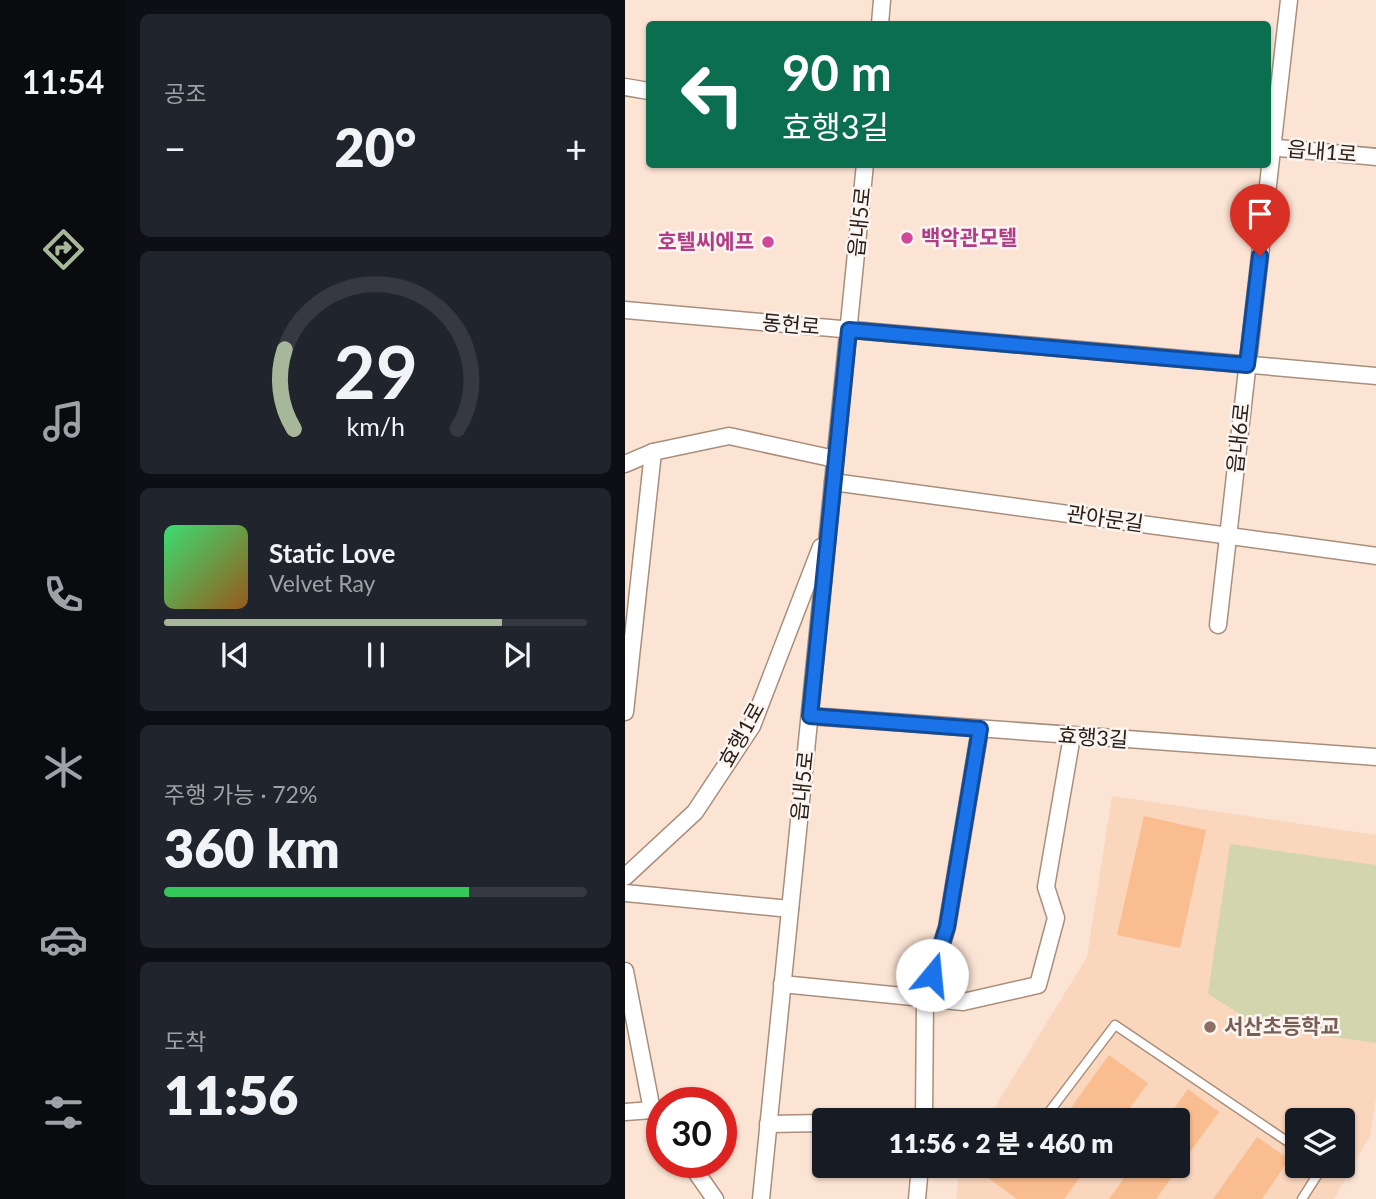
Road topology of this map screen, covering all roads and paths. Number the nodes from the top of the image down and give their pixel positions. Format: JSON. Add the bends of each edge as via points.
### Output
{"nodes":[{"id":1,"x":882,"y":0,"type":"edge"},
{"id":2,"x":1289,"y":0,"type":"edge"},
{"id":3,"x":880,"y":21,"type":"edge"},
{"id":4,"x":625,"y":87,"type":"edge"},
{"id":5,"x":646,"y":90,"type":"edge"},
{"id":6,"x":1271,"y":139,"type":"edge"},
{"id":7,"x":1271,"y":147,"type":"edge"},
{"id":8,"x":1376,"y":157,"type":"edge"},
{"id":9,"x":865,"y":168,"type":"edge"},
{"id":10,"x":1268,"y":168,"type":"edge"},
{"id":11,"x":625,"y":310,"type":"edge"},
{"id":12,"x":849,"y":330,"type":"junction"},
{"id":13,"x":1247,"y":365,"type":"junction"},
{"id":14,"x":1376,"y":376,"type":"edge"},
{"id":15,"x":653,"y":452,"type":"junction"},
{"id":16,"x":836,"y":459,"type":"junction"},
{"id":17,"x":625,"y":464,"type":"edge"},
{"id":18,"x":833,"y":482,"type":"junction"},
{"id":19,"x":829,"y":525,"type":"junction"},
{"id":20,"x":1228,"y":536,"type":"junction"},
{"id":21,"x":1376,"y":556,"type":"edge"},
{"id":22,"x":1218,"y":625,"type":"dead end"},
{"id":23,"x":625,"y":712,"type":"edge"},
{"id":24,"x":810,"y":716,"type":"junction"},
{"id":25,"x":980,"y":729,"type":"junction"},
{"id":26,"x":1072,"y":736,"type":"junction"},
{"id":27,"x":1376,"y":757,"type":"edge"},
{"id":28,"x":625,"y":877,"type":"edge"},
{"id":29,"x":625,"y":893,"type":"edge"},
{"id":30,"x":790,"y":909,"type":"junction"},
{"id":31,"x":625,"y":971,"type":"edge"},
{"id":32,"x":782,"y":984,"type":"junction"},
{"id":33,"x":925,"y":999,"type":"junction"},
{"id":34,"x":651,"y":1087,"type":"edge"},
{"id":35,"x":924,"y":1108,"type":"edge"},
{"id":36,"x":1052,"y":1108,"type":"edge"},
{"id":37,"x":625,"y":1112,"type":"edge"},
{"id":38,"x":646,"y":1115,"type":"edge"},
{"id":39,"x":812,"y":1123,"type":"edge"},
{"id":40,"x":768,"y":1124,"type":"junction"},
{"id":41,"x":1285,"y":1140,"type":"edge"},
{"id":42,"x":700,"y":1178,"type":"edge"},
{"id":43,"x":919,"y":1178,"type":"edge"},
{"id":44,"x":1315,"y":1178,"type":"edge"},
{"id":45,"x":715,"y":1199,"type":"edge"},
{"id":46,"x":760,"y":1199,"type":"edge"},
{"id":47,"x":917,"y":1199,"type":"edge"},
{"id":48,"x":1302,"y":1199,"type":"edge"}],
"edges":[{"from":1,"to":3,"type":"street"},
{"from":2,"to":6,"type":"street","name":"읍내6로"},
{"from":4,"to":5,"type":"street"},
{"from":7,"to":8,"type":"street","name":"읍내1로"},
{"from":9,"to":12,"type":"street","name":"읍내5로"},
{"from":10,"to":13,"type":"street","name":"읍내6로"},
{"from":11,"to":12,"type":"street","name":"동헌로"},
{"from":12,"to":13,"type":"street","name":"동헌로"},
{"from":12,"to":16,"type":"street","name":"읍내5로"},
{"from":13,"to":14,"type":"street","name":"동헌로"},
{"from":13,"to":20,"type":"street","name":"읍내6로"},
{"from":15,"to":16,"type":"street","via":[[729,436]]},
{"from":15,"to":17,"type":"street"},
{"from":15,"to":23,"type":"street"},
{"from":16,"to":18,"type":"street","name":"읍내5로"},
{"from":18,"to":19,"type":"street","name":"읍내5로"},
{"from":18,"to":20,"type":"street","name":"관아문길"},
{"from":19,"to":24,"type":"street","name":"읍내5로"},
{"from":19,"to":28,"type":"street","name":"효행1로","via":[[752,726],[695,812]]},
{"from":20,"to":21,"type":"street","name":"관아문길"},
{"from":20,"to":22,"type":"street","name":"읍내6로"},
{"from":24,"to":25,"type":"street","name":"효행3길"},
{"from":24,"to":30,"type":"street","name":"읍내5로"},
{"from":25,"to":26,"type":"street","name":"효행3길"},
{"from":25,"to":33,"type":"street","via":[[947,927]]},
{"from":26,"to":27,"type":"street","name":"효행3길"},
{"from":26,"to":33,"type":"street","via":[[1046,887],[1056,918],[1038,985],[963,1002]]},
{"from":29,"to":30,"type":"street"},
{"from":30,"to":32,"type":"street","name":"읍내5로"},
{"from":31,"to":34,"type":"street"},
{"from":32,"to":33,"type":"street"},
{"from":32,"to":40,"type":"street","name":"읍내5로"},
{"from":33,"to":35,"type":"street"},
{"from":36,"to":41,"type":"lane","via":[[1115,1025]]},
{"from":37,"to":38,"type":"street"},
{"from":39,"to":40,"type":"street"},
{"from":40,"to":46,"type":"street","name":"읍내5로"},
{"from":42,"to":45,"type":"street"},
{"from":43,"to":47,"type":"street"},
{"from":44,"to":48,"type":"lane"}]}
